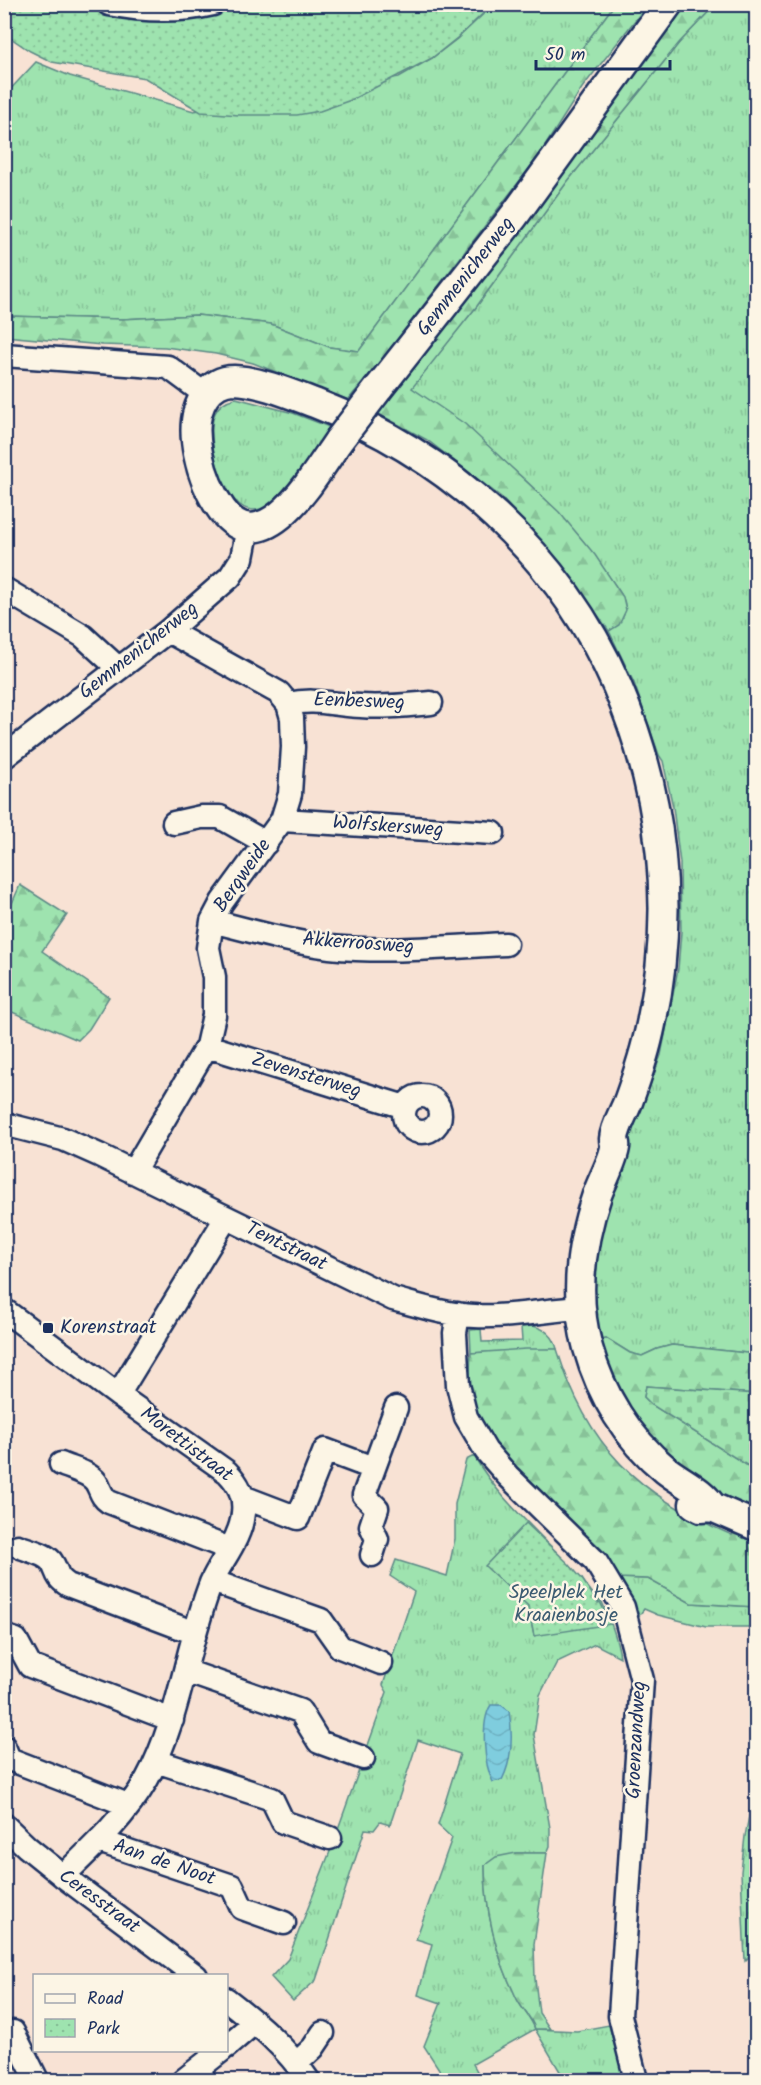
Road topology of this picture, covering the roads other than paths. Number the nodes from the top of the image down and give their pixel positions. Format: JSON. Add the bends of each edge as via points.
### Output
{"nodes":[{"id":1,"x":109,"y":4,"type":"edge"},
{"id":2,"x":213,"y":4,"type":"edge"},
{"id":3,"x":668,"y":4,"type":"edge"},
{"id":4,"x":4,"y":354,"type":"edge"},
{"id":5,"x":206,"y":395,"type":"junction"},
{"id":6,"x":248,"y":527,"type":"junction"},
{"id":7,"x":4,"y":590,"type":"edge"},
{"id":8,"x":168,"y":631,"type":"junction"},
{"id":9,"x":118,"y":668,"type":"junction"},
{"id":10,"x":431,"y":703,"type":"dead end"},
{"id":11,"x":288,"y":704,"type":"junction"},
{"id":12,"x":4,"y":757,"type":"edge"},
{"id":13,"x":282,"y":820,"type":"junction"},
{"id":14,"x":174,"y":823,"type":"dead end"},
{"id":15,"x":493,"y":833,"type":"dead end"},
{"id":16,"x":266,"y":843,"type":"junction"},
{"id":17,"x":212,"y":921,"type":"junction"},
{"id":18,"x":506,"y":944,"type":"dead end"},
{"id":19,"x":207,"y":1046,"type":"junction"},
{"id":20,"x":405,"y":1107,"type":"dead end"},
{"id":21,"x":4,"y":1124,"type":"edge"},
{"id":22,"x":133,"y":1172,"type":"junction"},
{"id":23,"x":226,"y":1218,"type":"junction"},
{"id":24,"x":571,"y":1309,"type":"junction"},
{"id":25,"x":4,"y":1310,"type":"edge"},
{"id":26,"x":458,"y":1314,"type":"junction"},
{"id":27,"x":118,"y":1395,"type":"junction"},
{"id":28,"x":396,"y":1408,"type":"dead end"},
{"id":29,"x":61,"y":1464,"type":"dead end"},
{"id":30,"x":373,"y":1468,"type":"junction"},
{"id":31,"x":243,"y":1497,"type":"junction"},
{"id":32,"x":756,"y":1526,"type":"edge"},
{"id":33,"x":18,"y":1546,"type":"dead end"},
{"id":34,"x":230,"y":1549,"type":"junction"},
{"id":35,"x":372,"y":1555,"type":"dead end"},
{"id":36,"x":212,"y":1581,"type":"junction"},
{"id":37,"x":195,"y":1633,"type":"junction"},
{"id":38,"x":4,"y":1636,"type":"edge"},
{"id":39,"x":381,"y":1663,"type":"dead end"},
{"id":40,"x":185,"y":1671,"type":"junction"},
{"id":41,"x":172,"y":1720,"type":"junction"},
{"id":42,"x":4,"y":1747,"type":"edge"},
{"id":43,"x":363,"y":1758,"type":"dead end"},
{"id":44,"x":156,"y":1761,"type":"junction"},
{"id":45,"x":128,"y":1805,"type":"junction"},
{"id":46,"x":4,"y":1825,"type":"edge"},
{"id":47,"x":330,"y":1838,"type":"dead end"},
{"id":48,"x":99,"y":1841,"type":"junction"},
{"id":49,"x":63,"y":1876,"type":"junction"},
{"id":50,"x":284,"y":1923,"type":"dead end"},
{"id":51,"x":193,"y":1974,"type":"edge"},
{"id":52,"x":228,"y":2001,"type":"edge"},
{"id":53,"x":255,"y":2022,"type":"junction"},
{"id":54,"x":13,"y":2032,"type":"dead end"},
{"id":55,"x":323,"y":2033,"type":"dead end"},
{"id":56,"x":228,"y":2045,"type":"edge"},
{"id":57,"x":219,"y":2052,"type":"edge"},
{"id":58,"x":303,"y":2072,"type":"edge"},
{"id":59,"x":37,"y":2080,"type":"edge"},
{"id":60,"x":184,"y":2080,"type":"edge"},
{"id":61,"x":636,"y":2080,"type":"edge"}],
"edges":[{"from":1,"to":2,"type":"street","via":[[171,10]]},
{"from":3,"to":6,"type":"main road","name":"Gemmenicherweg","bridge":true,"via":[[514,216],[302,490],[278,517],[262,527]]},
{"from":4,"to":5,"type":"street","via":[[168,368]]},
{"from":5,"to":6,"type":"main road","via":[[196,424],[202,470],[222,510]]},
{"from":5,"to":24,"type":"main road","via":[[226,381],[243,382],[341,414],[417,455],[468,491],[520,538],[556,582],[594,639],[624,704],[646,769],[659,833],[662,956],[635,1081],[614,1137],[604,1143],[569,1227],[560,1282]]},
{"from":6,"to":8,"type":"street","name":"Gemmenicherweg","via":[[237,568]]},
{"from":7,"to":9,"type":"street","via":[[83,636]]},
{"from":8,"to":9,"type":"street","name":"Gemmenicherweg"},
{"from":8,"to":11,"type":"street","via":[[279,693]]},
{"from":9,"to":12,"type":"street","name":"Gemmenicherweg"},
{"from":10,"to":11,"type":"street","name":"Eenbesweg","via":[[361,706],[305,700]]},
{"from":11,"to":13,"type":"street","name":"Bergweide","via":[[293,747],[290,794]]},
{"from":13,"to":15,"type":"street","name":"Wolfskersweg"},
{"from":13,"to":16,"type":"street","name":"Bergweide"},
{"from":14,"to":16,"type":"street","via":[[220,817]]},
{"from":16,"to":17,"type":"street","name":"Bergweide"},
{"from":17,"to":18,"type":"street","name":"Akkerroosweg","via":[[329,947],[388,950]]},
{"from":17,"to":19,"type":"street","name":"Bergweide","via":[[208,948],[214,1015]]},
{"from":19,"to":20,"type":"street","name":"Zevensterweg"},
{"from":19,"to":22,"type":"street","name":"Bergweide"},
{"from":21,"to":22,"type":"street","name":"Tentstraat","via":[[63,1139]]},
{"from":22,"to":23,"type":"street","name":"Tentstraat"},
{"from":23,"to":26,"type":"street","name":"Tentstraat","via":[[393,1299]]},
{"from":23,"to":27,"type":"street"},
{"from":24,"to":26,"type":"street","name":"Tentstraat","via":[[500,1316]]},
{"from":24,"to":32,"type":"main road","via":[[585,1334],[591,1360],[615,1412],[645,1450],[707,1498],[712,1507]]},
{"from":25,"to":27,"type":"street","name":"Morettistraat"},
{"from":26,"to":61,"type":"street","name":"Groenzandweg","via":[[458,1385],[466,1417],[493,1459],[596,1562],[623,1607],[642,1680],[620,2016]]},
{"from":27,"to":31,"type":"street","name":"Morettistraat","via":[[228,1472]]},
{"from":28,"to":30,"type":"street"},
{"from":29,"to":34,"type":"street","via":[[88,1475],[109,1502]]},
{"from":30,"to":31,"type":"street","name":"Morettistraat","via":[[325,1450],[298,1518]]},
{"from":30,"to":35,"type":"street","via":[[364,1495],[378,1508],[371,1526],[377,1539]]},
{"from":31,"to":34,"type":"street","name":"Aan de Noot","via":[[243,1514]]},
{"from":33,"to":37,"type":"street","via":[[45,1556],[59,1579],[68,1585]]},
{"from":34,"to":36,"type":"street","name":"Aan de Noot"},
{"from":36,"to":37,"type":"street","name":"Aan de Noot"},
{"from":36,"to":39,"type":"street","via":[[321,1620],[340,1647]]},
{"from":37,"to":40,"type":"street","name":"Aan de Noot"},
{"from":38,"to":41,"type":"street","via":[[16,1641],[30,1666]]},
{"from":40,"to":41,"type":"street","name":"Aan de Noot"},
{"from":40,"to":43,"type":"street","via":[[300,1711],[319,1742]]},
{"from":41,"to":44,"type":"street","name":"Aan de Noot"},
{"from":42,"to":45,"type":"street","via":[[9,1759]]},
{"from":44,"to":45,"type":"street","name":"Aan de Noot"},
{"from":44,"to":47,"type":"street","via":[[272,1799],[284,1822]]},
{"from":45,"to":48,"type":"street","name":"Aan de Noot"},
{"from":46,"to":49,"type":"street","name":"Ceresstraat"},
{"from":48,"to":49,"type":"street","name":"Aan de Noot"},
{"from":48,"to":50,"type":"street","name":"Aan de Noot","via":[[232,1886],[242,1908]]},
{"from":49,"to":51,"type":"street","name":"Ceresstraat"},
{"from":52,"to":53,"type":"street"},
{"from":53,"to":56,"type":"street"},
{"from":53,"to":58,"type":"street"},
{"from":54,"to":59,"type":"street"},
{"from":55,"to":58,"type":"street"},
{"from":57,"to":60,"type":"street"}]}
